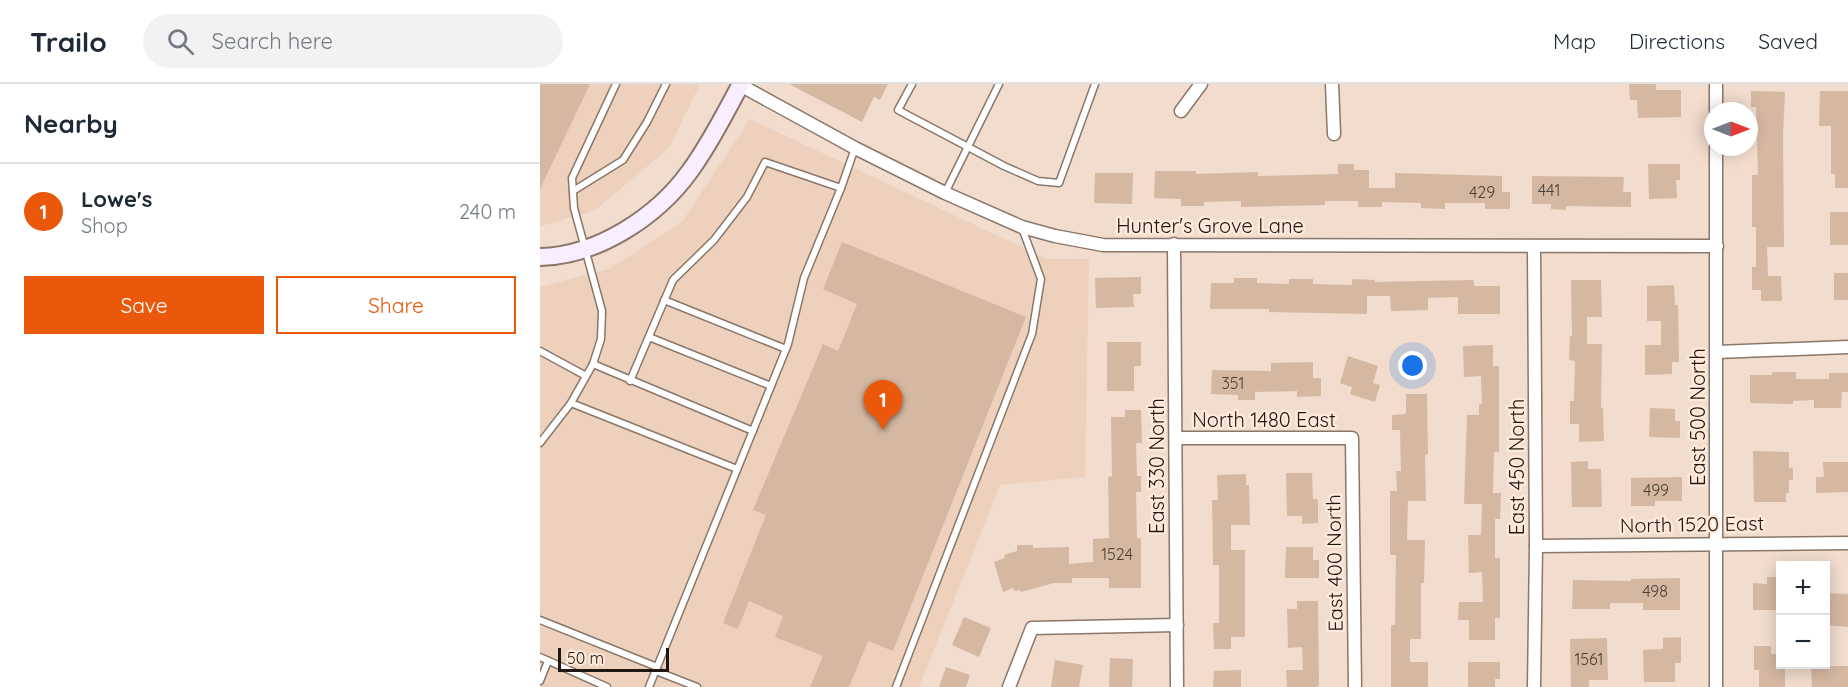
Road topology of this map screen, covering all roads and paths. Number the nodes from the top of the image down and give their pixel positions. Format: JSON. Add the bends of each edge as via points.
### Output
{"nodes":[{"id":1,"x":616,"y":84,"type":"edge"},
{"id":2,"x":666,"y":84,"type":"edge"},
{"id":3,"x":739,"y":84,"type":"edge"},
{"id":4,"x":912,"y":84,"type":"edge"},
{"id":5,"x":999,"y":84,"type":"edge"},
{"id":6,"x":1095,"y":84,"type":"edge"},
{"id":7,"x":1201,"y":84,"type":"edge"},
{"id":8,"x":1332,"y":84,"type":"edge"},
{"id":9,"x":1716,"y":84,"type":"edge"},
{"id":10,"x":1716,"y":102,"type":"edge"},
{"id":11,"x":1181,"y":111,"type":"dead end"},
{"id":12,"x":1334,"y":134,"type":"dead end"},
{"id":13,"x":969,"y":147,"type":"junction"},
{"id":14,"x":855,"y":148,"type":"junction"},
{"id":15,"x":1716,"y":156,"type":"edge"},
{"id":16,"x":841,"y":188,"type":"junction"},
{"id":17,"x":573,"y":191,"type":"junction"},
{"id":18,"x":945,"y":193,"type":"junction"},
{"id":19,"x":1022,"y":227,"type":"junction"},
{"id":20,"x":1174,"y":244,"type":"junction"},
{"id":21,"x":1717,"y":246,"type":"junction"},
{"id":22,"x":1534,"y":247,"type":"junction"},
{"id":23,"x":585,"y":250,"type":"junction"},
{"id":24,"x":540,"y":257,"type":"edge"},
{"id":25,"x":664,"y":300,"type":"junction"},
{"id":26,"x":649,"y":337,"type":"junction"},
{"id":27,"x":1848,"y":347,"type":"edge"},
{"id":28,"x":786,"y":349,"type":"junction"},
{"id":29,"x":540,"y":351,"type":"edge"},
{"id":30,"x":1717,"y":352,"type":"junction"},
{"id":31,"x":593,"y":364,"type":"junction"},
{"id":32,"x":586,"y":376,"type":"junction"},
{"id":33,"x":630,"y":381,"type":"junction"},
{"id":34,"x":771,"y":386,"type":"junction"},
{"id":35,"x":571,"y":403,"type":"junction"},
{"id":36,"x":753,"y":431,"type":"junction"},
{"id":37,"x":1176,"y":438,"type":"junction"},
{"id":38,"x":1352,"y":438,"type":"joint"},
{"id":39,"x":540,"y":443,"type":"edge"},
{"id":40,"x":737,"y":469,"type":"junction"},
{"id":41,"x":1716,"y":543,"type":"junction"},
{"id":42,"x":1848,"y":543,"type":"edge"},
{"id":43,"x":1536,"y":546,"type":"junction"},
{"id":44,"x":540,"y":620,"type":"edge"},
{"id":45,"x":1177,"y":625,"type":"junction"},
{"id":46,"x":540,"y":657,"type":"edge"},
{"id":47,"x":548,"y":661,"type":"junction"},
{"id":48,"x":657,"y":669,"type":"junction"},
{"id":49,"x":540,"y":681,"type":"edge"},
{"id":50,"x":597,"y":685,"type":"edge"},
{"id":51,"x":607,"y":687,"type":"edge"},
{"id":52,"x":649,"y":687,"type":"edge"},
{"id":53,"x":697,"y":687,"type":"edge"},
{"id":54,"x":896,"y":687,"type":"edge"},
{"id":55,"x":1010,"y":687,"type":"edge"},
{"id":56,"x":1177,"y":687,"type":"edge"},
{"id":57,"x":1355,"y":687,"type":"edge"},
{"id":58,"x":1534,"y":687,"type":"edge"},
{"id":59,"x":1716,"y":687,"type":"edge"}],
"edges":[{"from":1,"to":17,"type":"lane","via":[[572,178]]},
{"from":2,"to":17,"type":"lane","via":[[623,160]]},
{"from":3,"to":14,"type":"street","name":"Hunter's Grove Lane"},
{"from":3,"to":23,"type":"main road","via":[[700,157],[682,181],[635,224]]},
{"from":4,"to":13,"type":"lane","via":[[898,110]]},
{"from":5,"to":13,"type":"lane"},
{"from":6,"to":13,"type":"lane","via":[[1059,183],[1038,181]]},
{"from":7,"to":11,"type":"street"},
{"from":8,"to":12,"type":"street"},
{"from":9,"to":10,"type":"street"},
{"from":13,"to":18,"type":"lane"},
{"from":14,"to":16,"type":"lane"},
{"from":14,"to":18,"type":"street","name":"Hunter's Grove Lane"},
{"from":15,"to":21,"type":"street","name":"East 500 North"},
{"from":16,"to":25,"type":"lane","via":[[765,162],[747,198],[714,240],[673,280]]},
{"from":16,"to":28,"type":"lane","via":[[804,278]]},
{"from":17,"to":23,"type":"lane"},
{"from":18,"to":19,"type":"street","name":"Hunter's Grove Lane"},
{"from":19,"to":20,"type":"street","name":"Hunter's Grove Lane","via":[[1103,245]]},
{"from":19,"to":54,"type":"lane","via":[[1041,279],[1032,334]]},
{"from":20,"to":22,"type":"street","name":"Hunter's Grove Lane"},
{"from":20,"to":37,"type":"street","name":"East 330 North"},
{"from":21,"to":22,"type":"street","name":"Hunter's Grove Lane"},
{"from":21,"to":30,"type":"street","name":"East 500 North"},
{"from":22,"to":43,"type":"street","name":"East 450 North"},
{"from":23,"to":24,"type":"main road"},
{"from":23,"to":31,"type":"lane","via":[[602,311],[602,339]]},
{"from":25,"to":26,"type":"lane"},
{"from":25,"to":28,"type":"lane"},
{"from":26,"to":33,"type":"lane"},
{"from":26,"to":34,"type":"lane"},
{"from":27,"to":30,"type":"street"},
{"from":28,"to":34,"type":"lane"},
{"from":29,"to":32,"type":"lane"},
{"from":30,"to":41,"type":"street","name":"East 500 North"},
{"from":31,"to":32,"type":"lane"},
{"from":31,"to":33,"type":"lane"},
{"from":32,"to":35,"type":"lane"},
{"from":33,"to":36,"type":"lane"},
{"from":34,"to":36,"type":"lane"},
{"from":35,"to":39,"type":"lane"},
{"from":35,"to":40,"type":"lane"},
{"from":36,"to":40,"type":"lane"},
{"from":37,"to":38,"type":"street","name":"North 1480 East"},
{"from":37,"to":45,"type":"street","name":"East 330 North"},
{"from":38,"to":57,"type":"street","name":"East 400 North"},
{"from":40,"to":48,"type":"lane"},
{"from":41,"to":42,"type":"street","name":"North 1520 East"},
{"from":41,"to":43,"type":"street","name":"North 1520 East"},
{"from":41,"to":59,"type":"street","name":"East 500 North"},
{"from":43,"to":58,"type":"street","name":"East 450 North"},
{"from":44,"to":48,"type":"lane"},
{"from":45,"to":55,"type":"street","via":[[1032,628]]},
{"from":45,"to":56,"type":"street","name":"East 330 North"},
{"from":46,"to":47,"type":"lane"},
{"from":47,"to":49,"type":"lane"},
{"from":47,"to":50,"type":"lane"},
{"from":48,"to":52,"type":"lane"},
{"from":48,"to":53,"type":"lane"},
{"from":50,"to":51,"type":"lane"}]}
